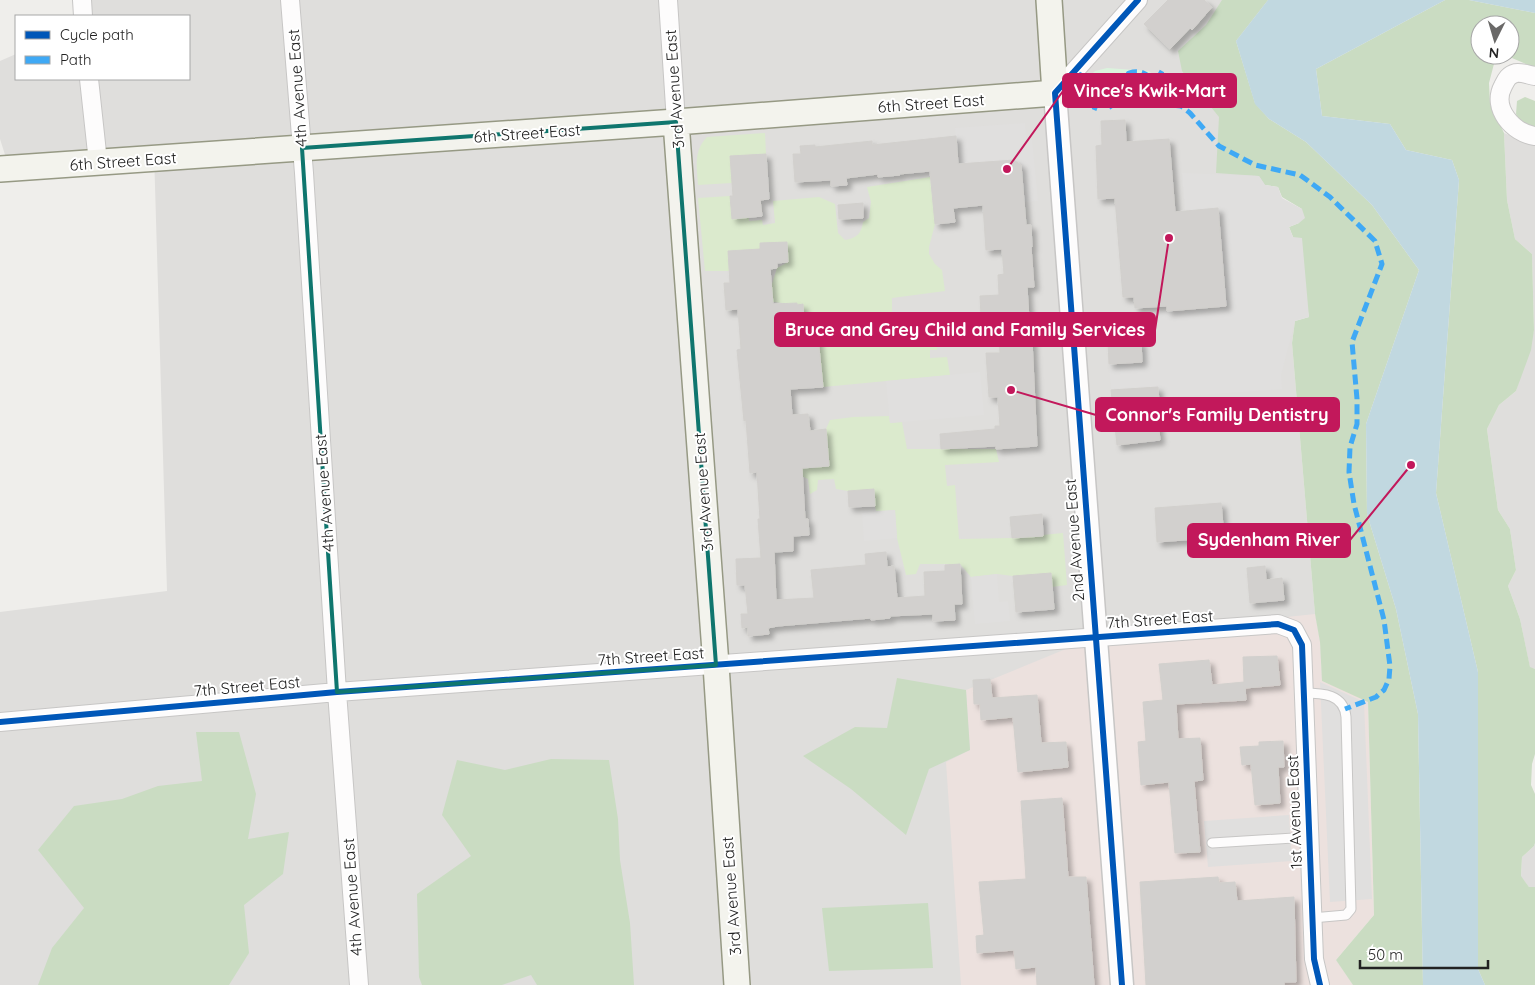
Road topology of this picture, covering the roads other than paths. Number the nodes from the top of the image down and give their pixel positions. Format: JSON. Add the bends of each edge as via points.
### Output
{"nodes":[{"id":1,"x":82,"y":0,"type":"edge"},
{"id":2,"x":290,"y":0,"type":"edge"},
{"id":3,"x":668,"y":0,"type":"edge"},
{"id":4,"x":1049,"y":0,"type":"edge"},
{"id":5,"x":1138,"y":0,"type":"edge"},
{"id":6,"x":83,"y":15,"type":"edge"},
{"id":7,"x":1535,"y":76,"type":"edge"},
{"id":8,"x":89,"y":80,"type":"edge"},
{"id":9,"x":1055,"y":93,"type":"junction"},
{"id":10,"x":676,"y":122,"type":"junction"},
{"id":11,"x":1535,"y":136,"type":"edge"},
{"id":12,"x":302,"y":148,"type":"junction"},
{"id":13,"x":98,"y":162,"type":"junction"},
{"id":14,"x":0,"y":169,"type":"edge"},
{"id":15,"x":1095,"y":637,"type":"junction"},
{"id":16,"x":1299,"y":637,"type":"joint"},
{"id":17,"x":716,"y":666,"type":"junction"},
{"id":18,"x":337,"y":692,"type":"junction"},
{"id":19,"x":1304,"y":693,"type":"junction"},
{"id":20,"x":0,"y":722,"type":"edge"},
{"id":21,"x":1309,"y":837,"type":"junction"},
{"id":22,"x":1212,"y":843,"type":"dead end"},
{"id":23,"x":1312,"y":918,"type":"junction"},
{"id":24,"x":358,"y":985,"type":"edge"},
{"id":25,"x":737,"y":985,"type":"edge"},
{"id":26,"x":1122,"y":985,"type":"edge"},
{"id":27,"x":1320,"y":985,"type":"edge"}],
"edges":[{"from":1,"to":6,"type":"street"},
{"from":2,"to":12,"type":"street","name":"4th Avenue East"},
{"from":3,"to":10,"type":"street","name":"3rd Avenue East"},
{"from":4,"to":9,"type":"main road","name":"2nd Avenue East"},
{"from":5,"to":9,"type":"street"},
{"from":7,"to":11,"type":"street","via":[[1517,73],[1507,77],[1498,95],[1500,110],[1512,126]]},
{"from":8,"to":13,"type":"street"},
{"from":9,"to":10,"type":"main road","name":"6th Street East"},
{"from":9,"to":15,"type":"street","name":"2nd Avenue East"},
{"from":10,"to":12,"type":"main road","name":"6th Street East"},
{"from":10,"to":17,"type":"main road","name":"3rd Avenue East"},
{"from":12,"to":13,"type":"main road","name":"6th Street East"},
{"from":12,"to":18,"type":"street","name":"4th Avenue East"},
{"from":13,"to":14,"type":"main road","name":"6th Street East"},
{"from":15,"to":16,"type":"street","name":"7th Street East","via":[[1278,624],[1294,630]]},
{"from":15,"to":17,"type":"street","name":"7th Street East"},
{"from":15,"to":26,"type":"street","name":"2nd Avenue East"},
{"from":16,"to":19,"type":"street","name":"1st Avenue East"},
{"from":17,"to":18,"type":"street","name":"7th Street East"},
{"from":17,"to":25,"type":"main road","name":"3rd Avenue East"},
{"from":18,"to":20,"type":"street","name":"7th Street East"},
{"from":18,"to":24,"type":"street","name":"4th Avenue East"},
{"from":19,"to":21,"type":"street","name":"1st Avenue East"},
{"from":19,"to":23,"type":"lane","via":[[1319,693],[1338,700],[1345,709],[1346,718],[1351,909],[1346,915]]},
{"from":21,"to":22,"type":"lane"},
{"from":21,"to":23,"type":"street","name":"1st Avenue East"},
{"from":23,"to":27,"type":"street","name":"1st Avenue East","via":[[1314,960]]}]}
